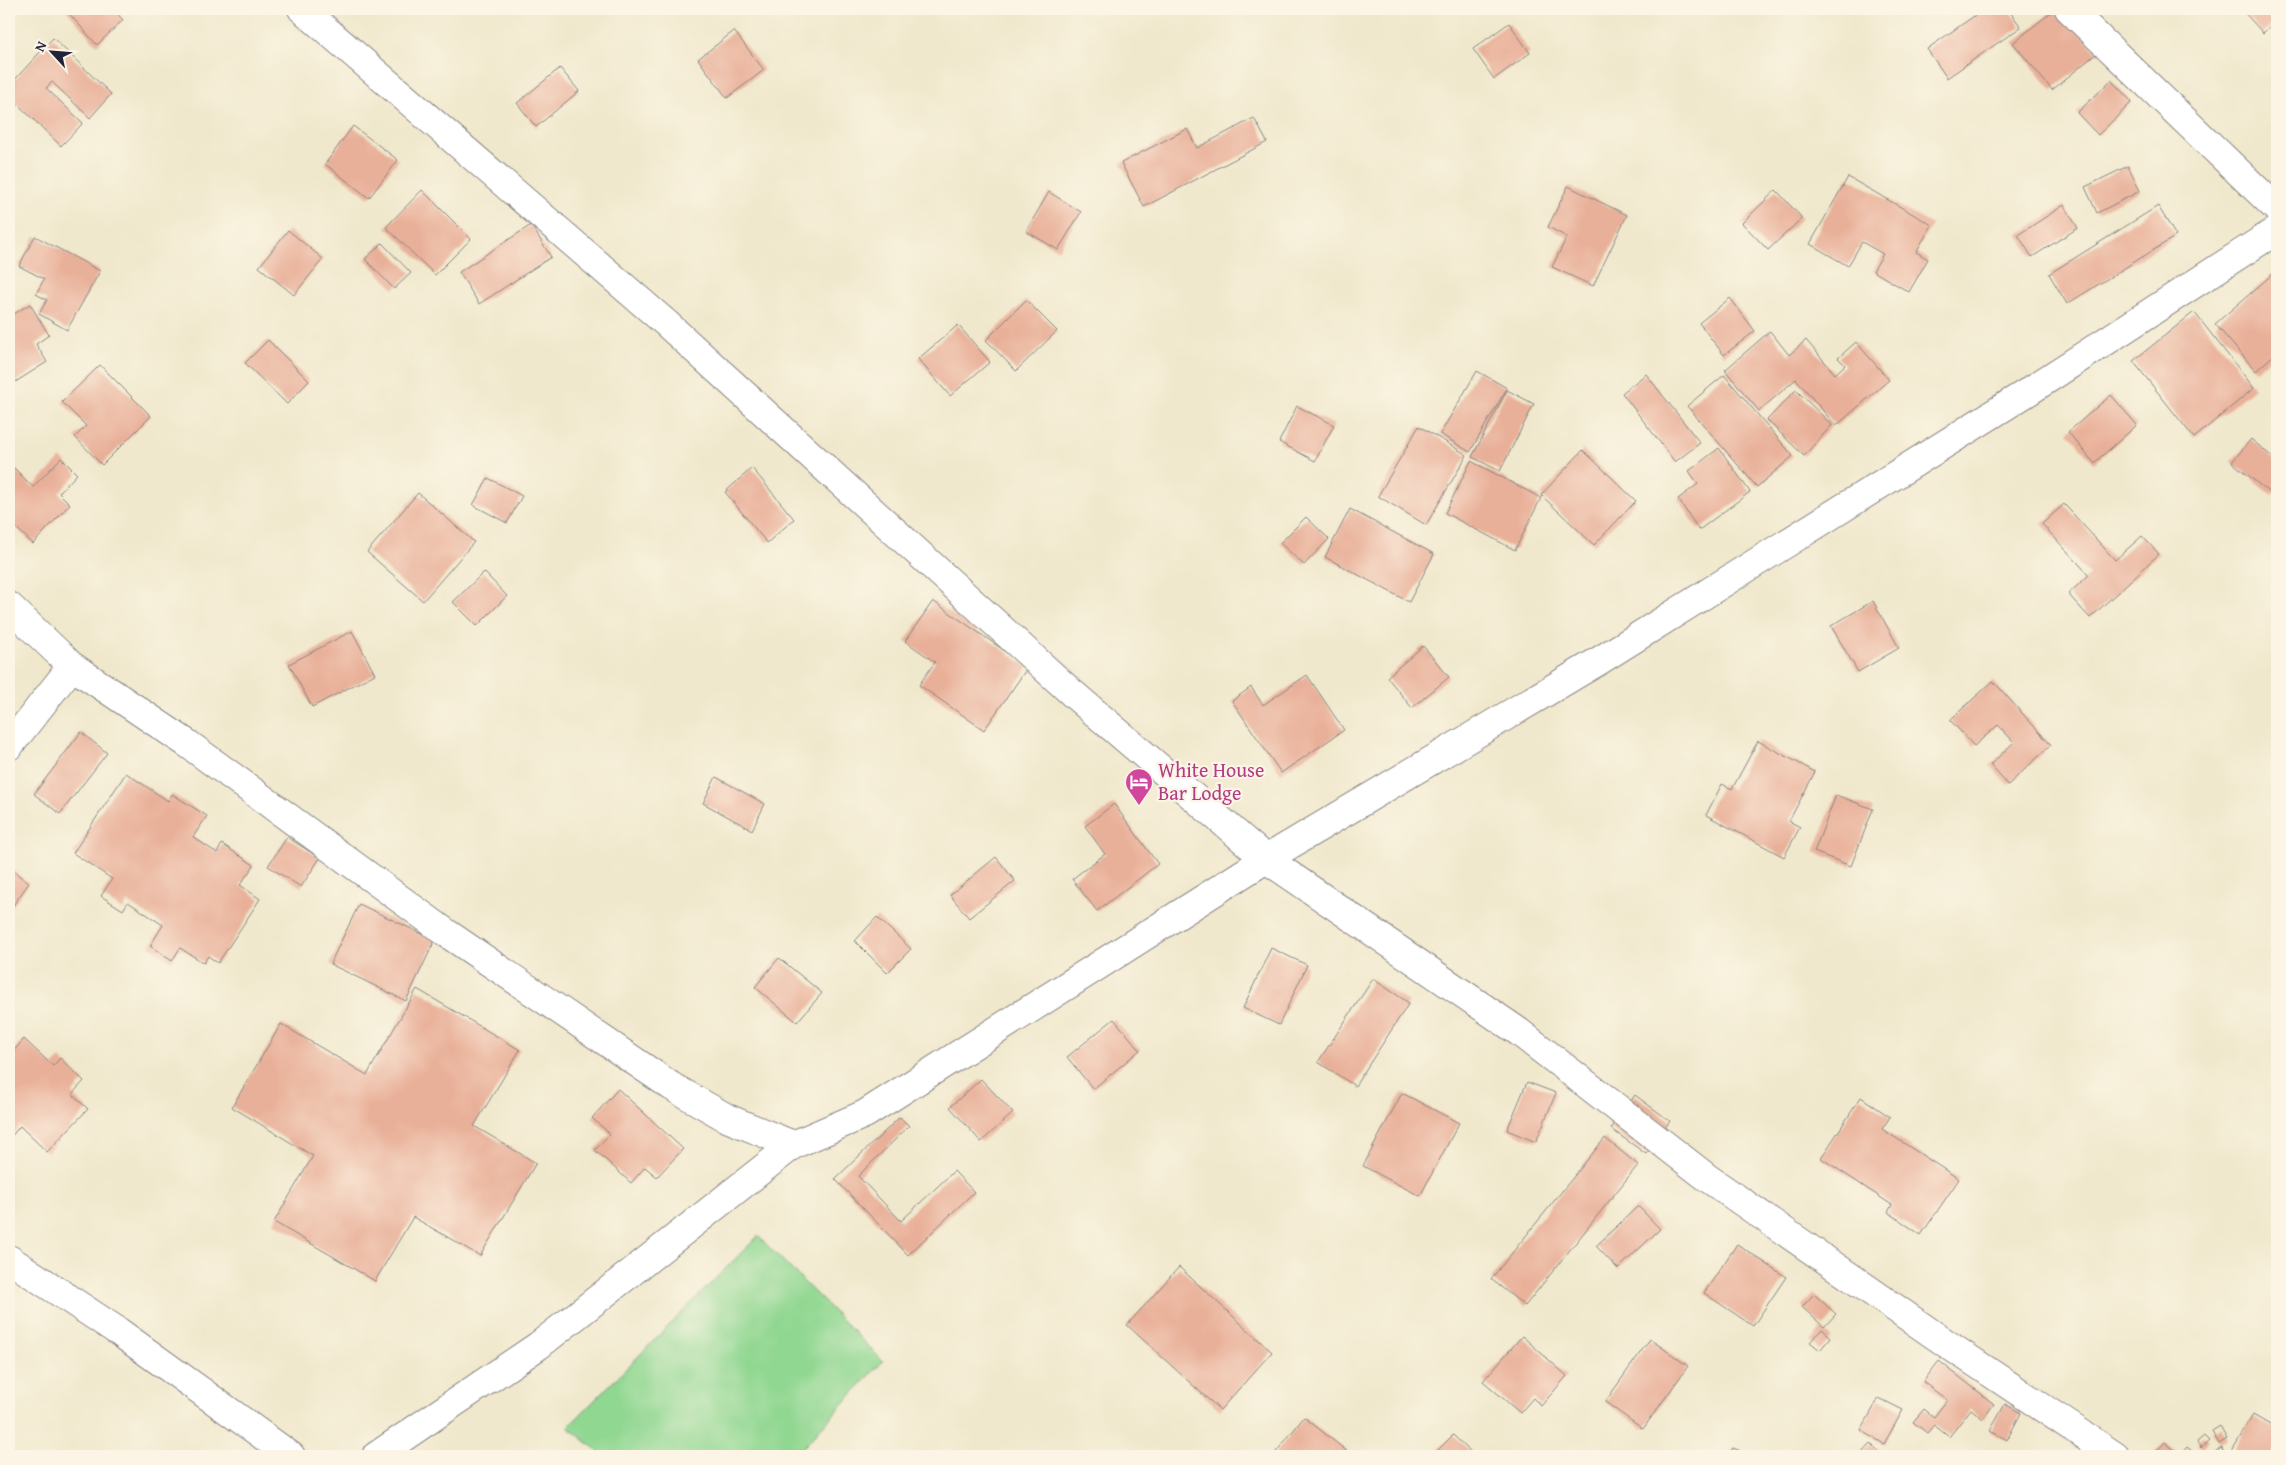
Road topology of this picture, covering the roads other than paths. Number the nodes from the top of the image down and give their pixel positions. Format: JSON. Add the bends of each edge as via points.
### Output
{"nodes":[{"id":1,"x":302,"y":9,"type":"edge"},
{"id":2,"x":2069,"y":9,"type":"edge"},
{"id":3,"x":2277,"y":209,"type":"edge"},
{"id":4,"x":2277,"y":230,"type":"edge"},
{"id":5,"x":9,"y":606,"type":"edge"},
{"id":6,"x":72,"y":666,"type":"junction"},
{"id":7,"x":9,"y":746,"type":"edge"},
{"id":8,"x":1266,"y":859,"type":"junction"},
{"id":9,"x":793,"y":1145,"type":"junction"},
{"id":10,"x":9,"y":1260,"type":"edge"},
{"id":11,"x":291,"y":1456,"type":"edge"},
{"id":12,"x":376,"y":1456,"type":"edge"},
{"id":13,"x":2115,"y":1456,"type":"edge"}],
"edges":[{"from":1,"to":8,"type":"street","via":[[667,324],[1072,693]]},
{"from":2,"to":3,"type":"street"},
{"from":4,"to":8,"type":"street","via":[[2031,390],[1602,659]]},
{"from":5,"to":6,"type":"street"},
{"from":6,"to":7,"type":"street"},
{"from":6,"to":9,"type":"street","via":[[188,744],[448,934],[671,1086],[726,1118]]},
{"from":8,"to":9,"type":"street","via":[[865,1114]]},
{"from":8,"to":13,"type":"street","via":[[1519,1032],[1709,1179]]},
{"from":9,"to":12,"type":"street","via":[[538,1346]]},
{"from":10,"to":11,"type":"street","via":[[119,1332]]}]}
